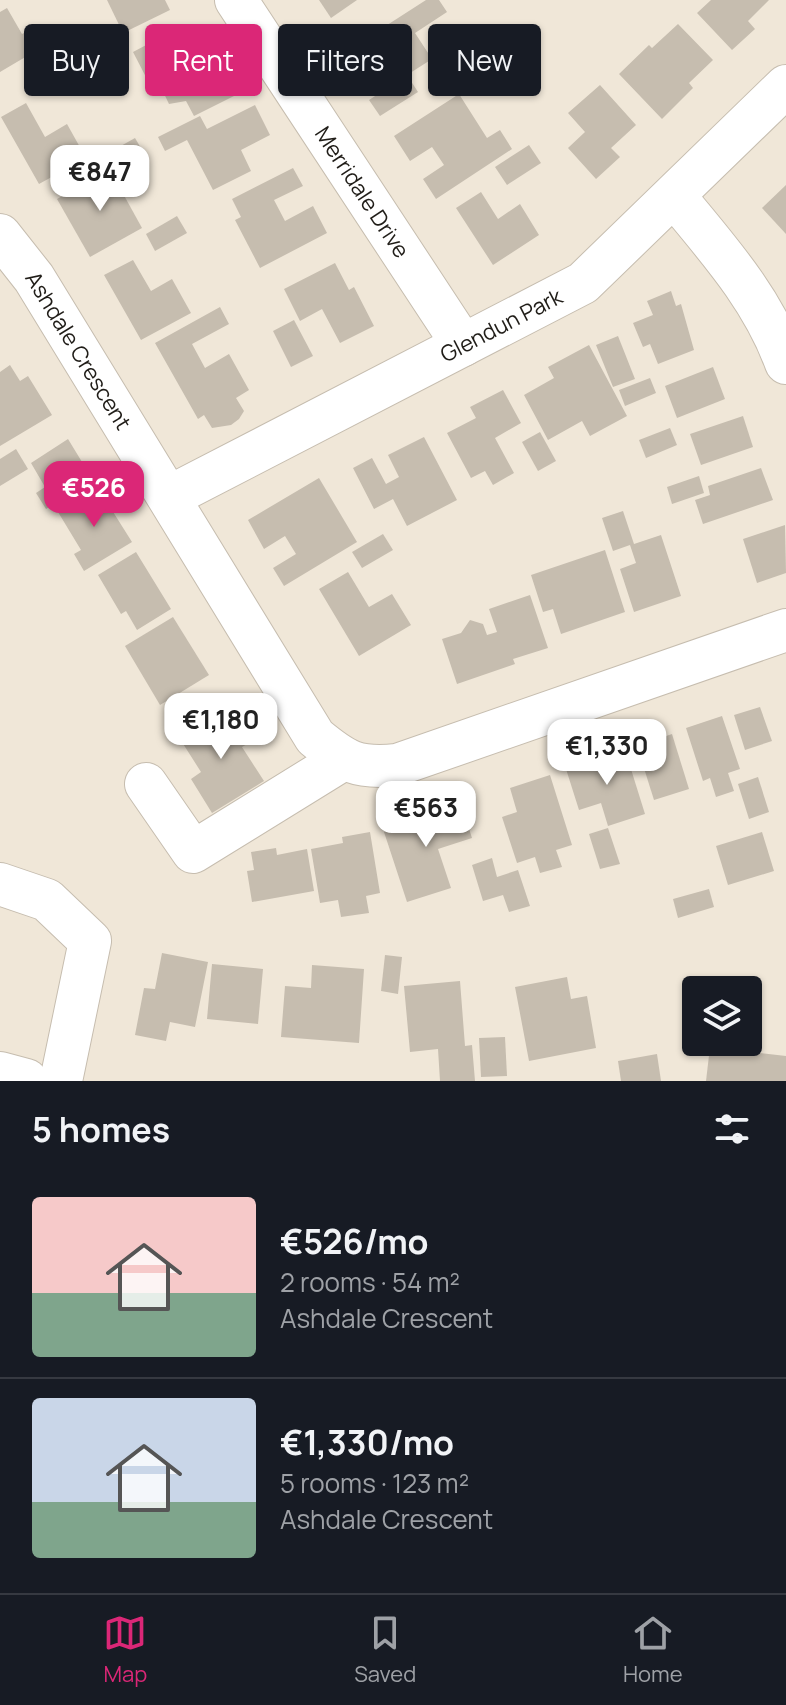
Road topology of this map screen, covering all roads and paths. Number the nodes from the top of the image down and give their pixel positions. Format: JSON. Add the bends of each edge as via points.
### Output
{"nodes":[{"id":1,"x":236,"y":0,"type":"edge"},
{"id":2,"x":786,"y":86,"type":"edge"},
{"id":3,"x":675,"y":197,"type":"junction"},
{"id":4,"x":0,"y":235,"type":"edge"},
{"id":5,"x":463,"y":345,"type":"junction"},
{"id":6,"x":786,"y":363,"type":"edge"},
{"id":7,"x":169,"y":497,"type":"junction"},
{"id":8,"x":786,"y":630,"type":"edge"},
{"id":9,"x":342,"y":760,"type":"junction"},
{"id":10,"x":146,"y":784,"type":"dead end"},
{"id":11,"x":0,"y":884,"type":"edge"},
{"id":12,"x":0,"y":1074,"type":"edge"},
{"id":13,"x":26,"y":1081,"type":"edge"},
{"id":14,"x":61,"y":1081,"type":"edge"}],
"edges":[{"from":1,"to":5,"type":"street","name":"Merridale Drive"},
{"from":2,"to":3,"type":"street","name":"Glendun Park"},
{"from":3,"to":5,"type":"street","name":"Glendun Park","via":[[583,283]]},
{"from":3,"to":6,"type":"street","via":[[734,266]]},
{"from":4,"to":7,"type":"street","name":"Ashdale Crescent","via":[[34,278]]},
{"from":5,"to":7,"type":"street","name":"Glendun Park"},
{"from":7,"to":9,"type":"street","name":"Ashdale Crescent","via":[[315,737]]},
{"from":8,"to":9,"type":"street","via":[[397,765],[370,767]]},
{"from":9,"to":10,"type":"street","via":[[193,852]]},
{"from":11,"to":14,"type":"street","via":[[47,900],[90,941]]},
{"from":12,"to":13,"type":"street"}]}
